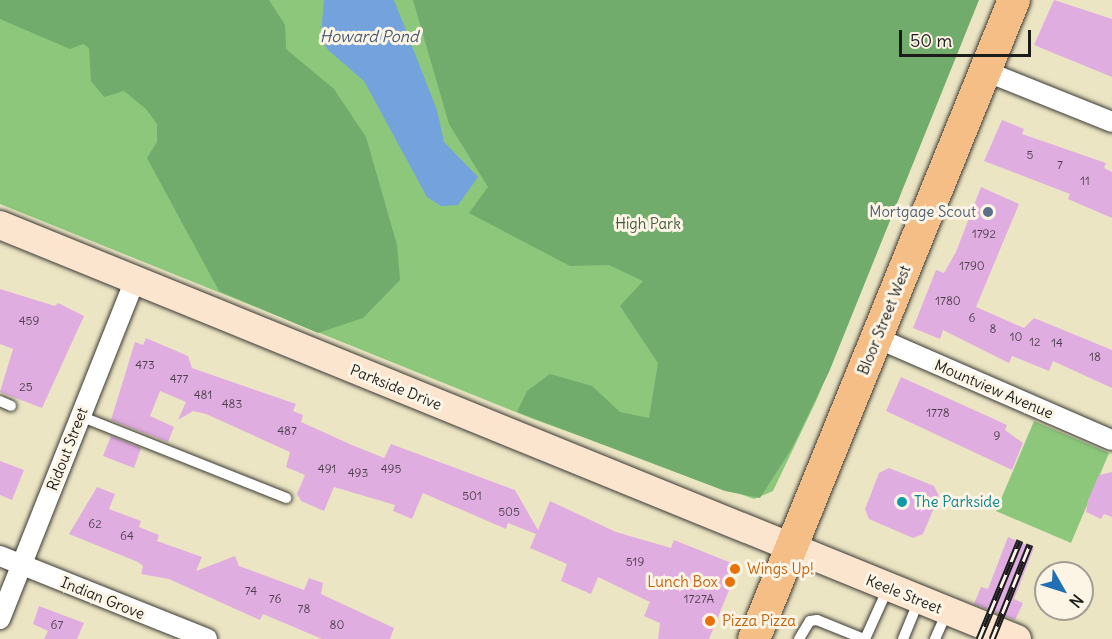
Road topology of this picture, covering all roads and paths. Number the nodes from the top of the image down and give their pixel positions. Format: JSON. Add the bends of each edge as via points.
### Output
{"nodes":[{"id":1,"x":1014,"y":0,"type":"edge"},
{"id":2,"x":985,"y":71,"type":"junction"},
{"id":3,"x":1112,"y":122,"type":"edge"},
{"id":4,"x":0,"y":225,"type":"edge"},
{"id":5,"x":135,"y":280,"type":"junction"},
{"id":6,"x":877,"y":338,"type":"junction"},
{"id":7,"x":0,"y":401,"type":"edge"},
{"id":8,"x":11,"y":406,"type":"dead end"},
{"id":9,"x":80,"y":416,"type":"junction"},
{"id":10,"x":1112,"y":440,"type":"edge"},
{"id":11,"x":286,"y":498,"type":"dead end"},
{"id":12,"x":792,"y":546,"type":"junction"},
{"id":13,"x":0,"y":556,"type":"edge"},
{"id":14,"x":22,"y":565,"type":"junction"},
{"id":15,"x":888,"y":587,"type":"junction"},
{"id":16,"x":919,"y":600,"type":"junction"},
{"id":17,"x":947,"y":611,"type":"junction"},
{"id":18,"x":0,"y":619,"type":"edge"},
{"id":19,"x":836,"y":634,"type":"edge"},
{"id":20,"x":207,"y":639,"type":"edge"},
{"id":21,"x":753,"y":639,"type":"edge"},
{"id":22,"x":799,"y":639,"type":"edge"},
{"id":23,"x":865,"y":639,"type":"edge"},
{"id":24,"x":903,"y":639,"type":"edge"},
{"id":25,"x":935,"y":639,"type":"edge"},
{"id":26,"x":1017,"y":639,"type":"edge"}],
"edges":[{"from":1,"to":2,"type":"main road","name":"Bloor Street West"},
{"from":2,"to":3,"type":"street"},
{"from":2,"to":6,"type":"main road","name":"Bloor Street West"},
{"from":4,"to":5,"type":"main road","name":"Parkside Drive"},
{"from":5,"to":9,"type":"street","name":"Ridout Street"},
{"from":5,"to":12,"type":"main road","name":"Parkside Drive"},
{"from":6,"to":10,"type":"street","name":"Mountview Avenue"},
{"from":6,"to":12,"type":"main road","name":"Bloor Street West"},
{"from":7,"to":8,"type":"lane"},
{"from":9,"to":11,"type":"lane"},
{"from":9,"to":14,"type":"street","name":"Ridout Street"},
{"from":12,"to":15,"type":"main road","name":"Keele Street"},
{"from":12,"to":21,"type":"main road","name":"Bloor Street West"},
{"from":13,"to":14,"type":"street","name":"Indian Grove"},
{"from":14,"to":18,"type":"street","name":"Ridout Street"},
{"from":14,"to":20,"type":"street","name":"Indian Grove"},
{"from":15,"to":16,"type":"main road","name":"Keele Street"},
{"from":15,"to":23,"type":"lane"},
{"from":16,"to":17,"type":"main road","name":"Keele Street"},
{"from":16,"to":24,"type":"lane"},
{"from":17,"to":25,"type":"lane"},
{"from":17,"to":26,"type":"main road","name":"Keele Street"},
{"from":19,"to":22,"type":"lane","via":[[810,621]]},
{"from":19,"to":23,"type":"lane"}]}
